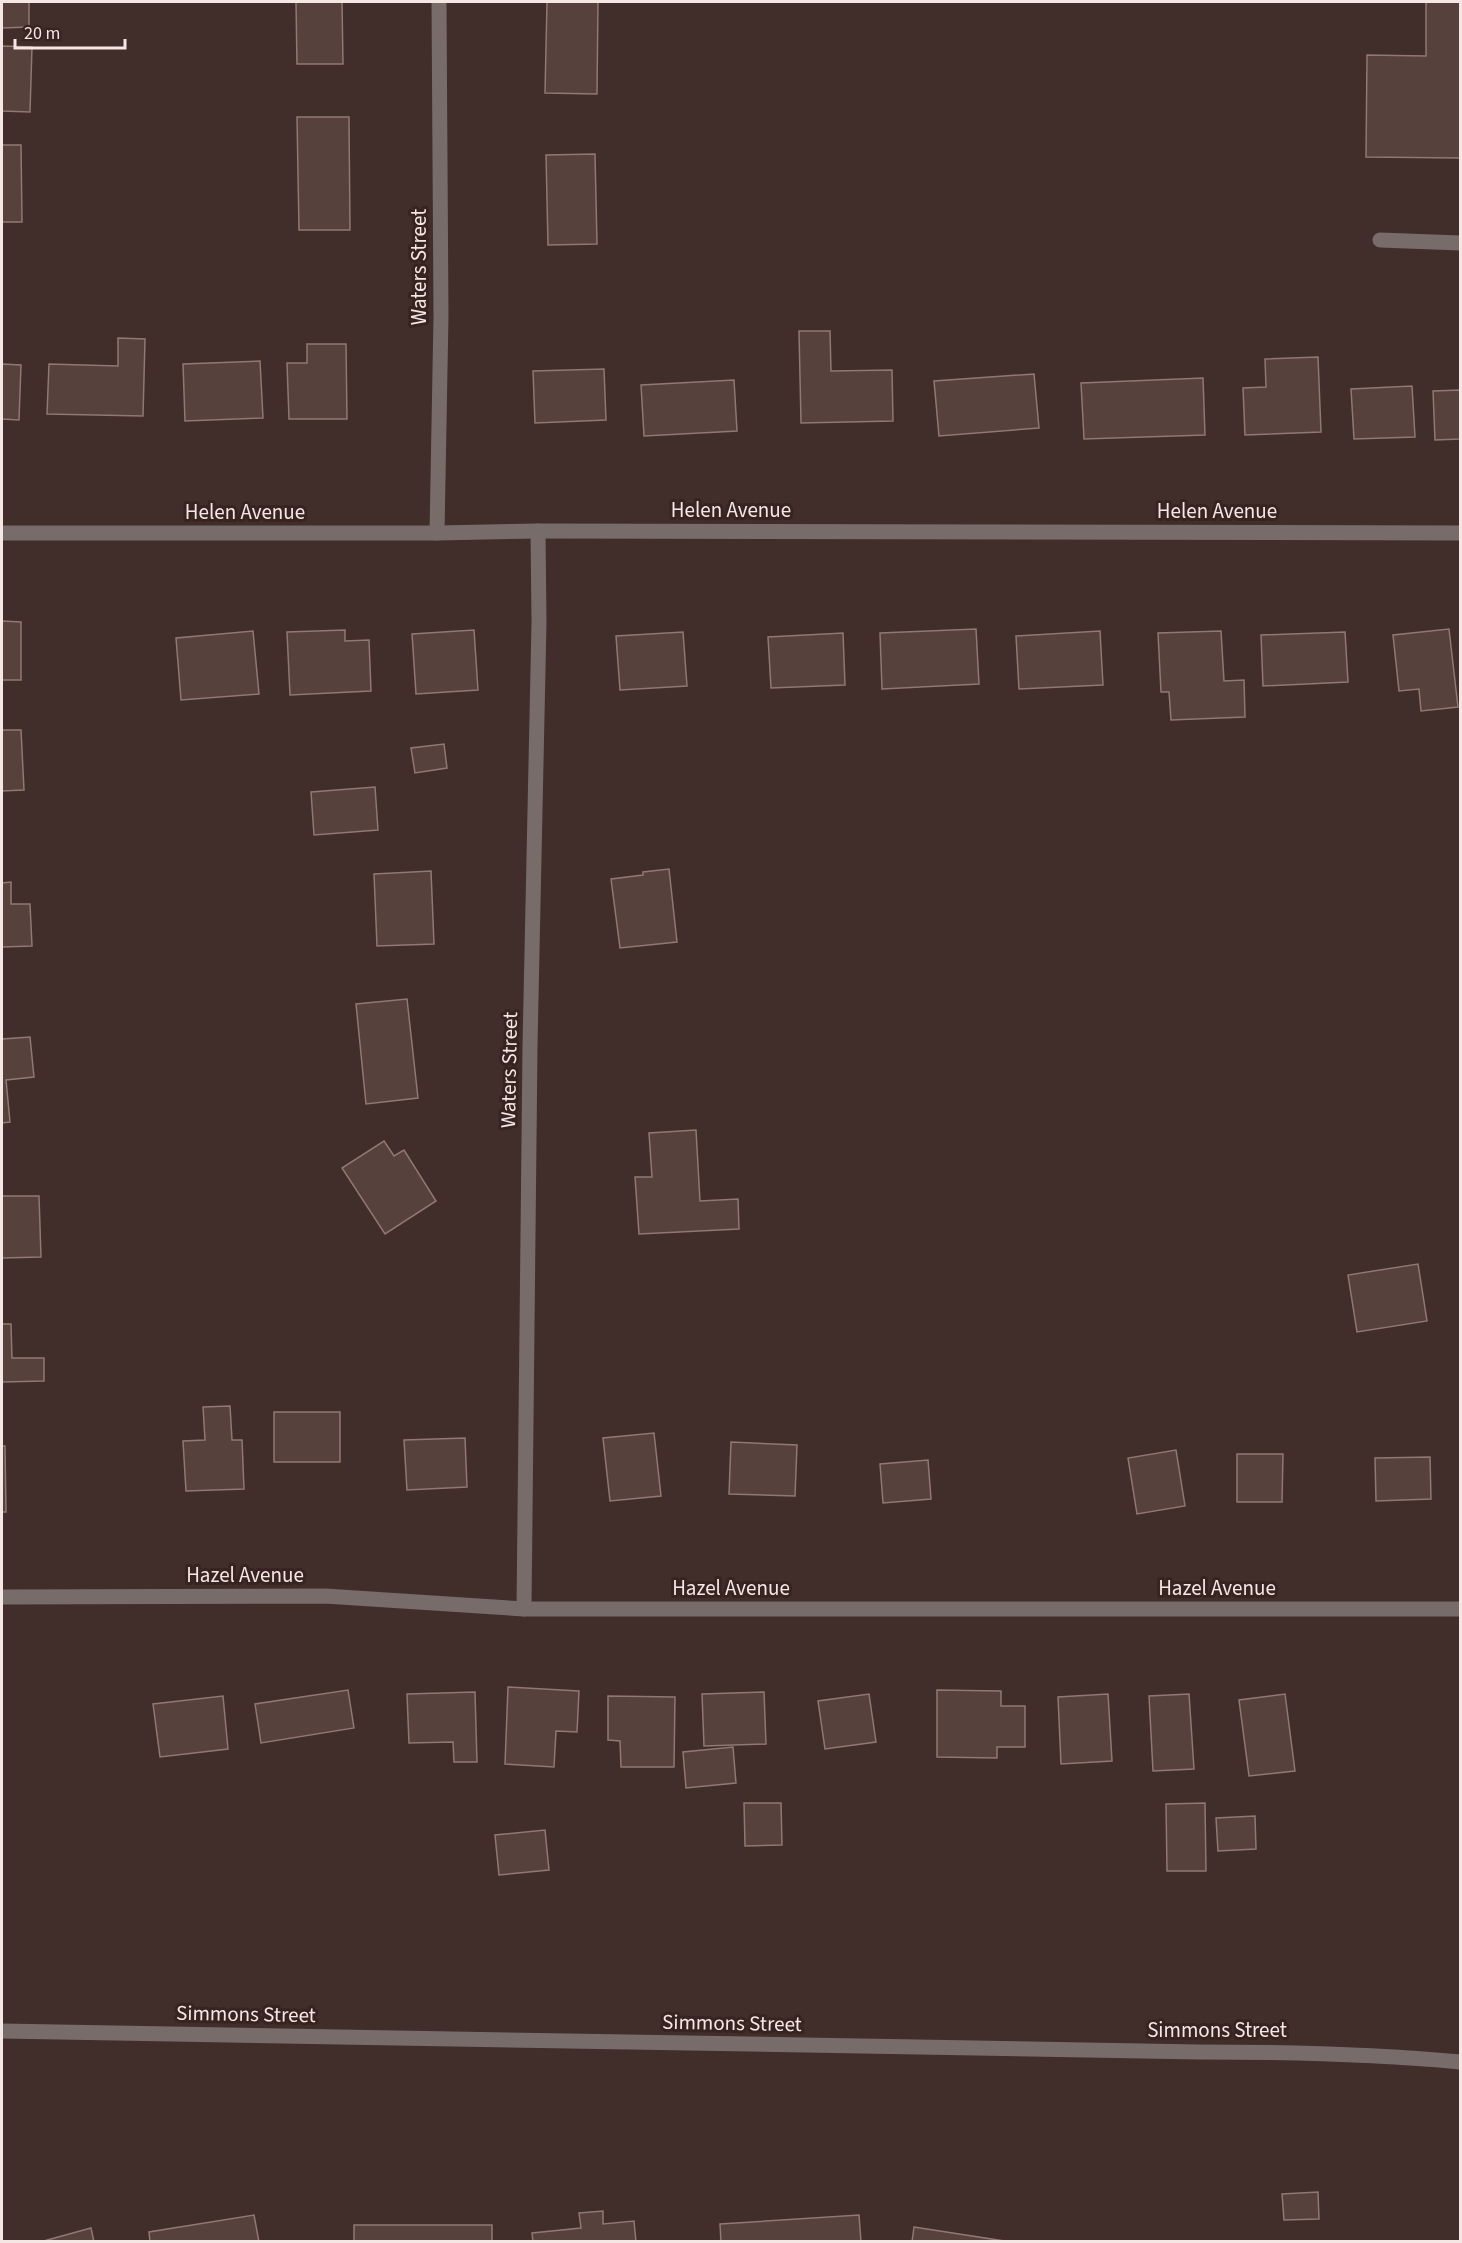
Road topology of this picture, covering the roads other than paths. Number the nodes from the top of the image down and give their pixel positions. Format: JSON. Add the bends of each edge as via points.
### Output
{"nodes":[{"id":1,"x":439,"y":2,"type":"edge"},
{"id":2,"x":1380,"y":240,"type":"dead end"},
{"id":3,"x":1461,"y":243,"type":"edge"},
{"id":4,"x":538,"y":531,"type":"junction"},
{"id":5,"x":2,"y":533,"type":"edge"},
{"id":6,"x":437,"y":533,"type":"junction"},
{"id":7,"x":1461,"y":533,"type":"edge"},
{"id":8,"x":2,"y":1597,"type":"edge"},
{"id":9,"x":524,"y":1609,"type":"junction"},
{"id":10,"x":1461,"y":1610,"type":"edge"},
{"id":11,"x":2,"y":2031,"type":"edge"},
{"id":12,"x":1461,"y":2062,"type":"edge"}],
"edges":[{"from":1,"to":6,"type":"street","name":"Waters Street","via":[[441,316]]},
{"from":2,"to":3,"type":"street"},
{"from":4,"to":6,"type":"street","name":"Helen Avenue"},
{"from":4,"to":7,"type":"street","name":"Helen Avenue"},
{"from":4,"to":9,"type":"street","name":"Waters Street"},
{"from":5,"to":6,"type":"street","name":"Helen Avenue"},
{"from":8,"to":9,"type":"street","name":"Hazel Avenue","via":[[326,1596]]},
{"from":9,"to":10,"type":"street","name":"Hazel Avenue"},
{"from":11,"to":12,"type":"street","name":"Simmons Street","via":[[1292,2052]]}]}
